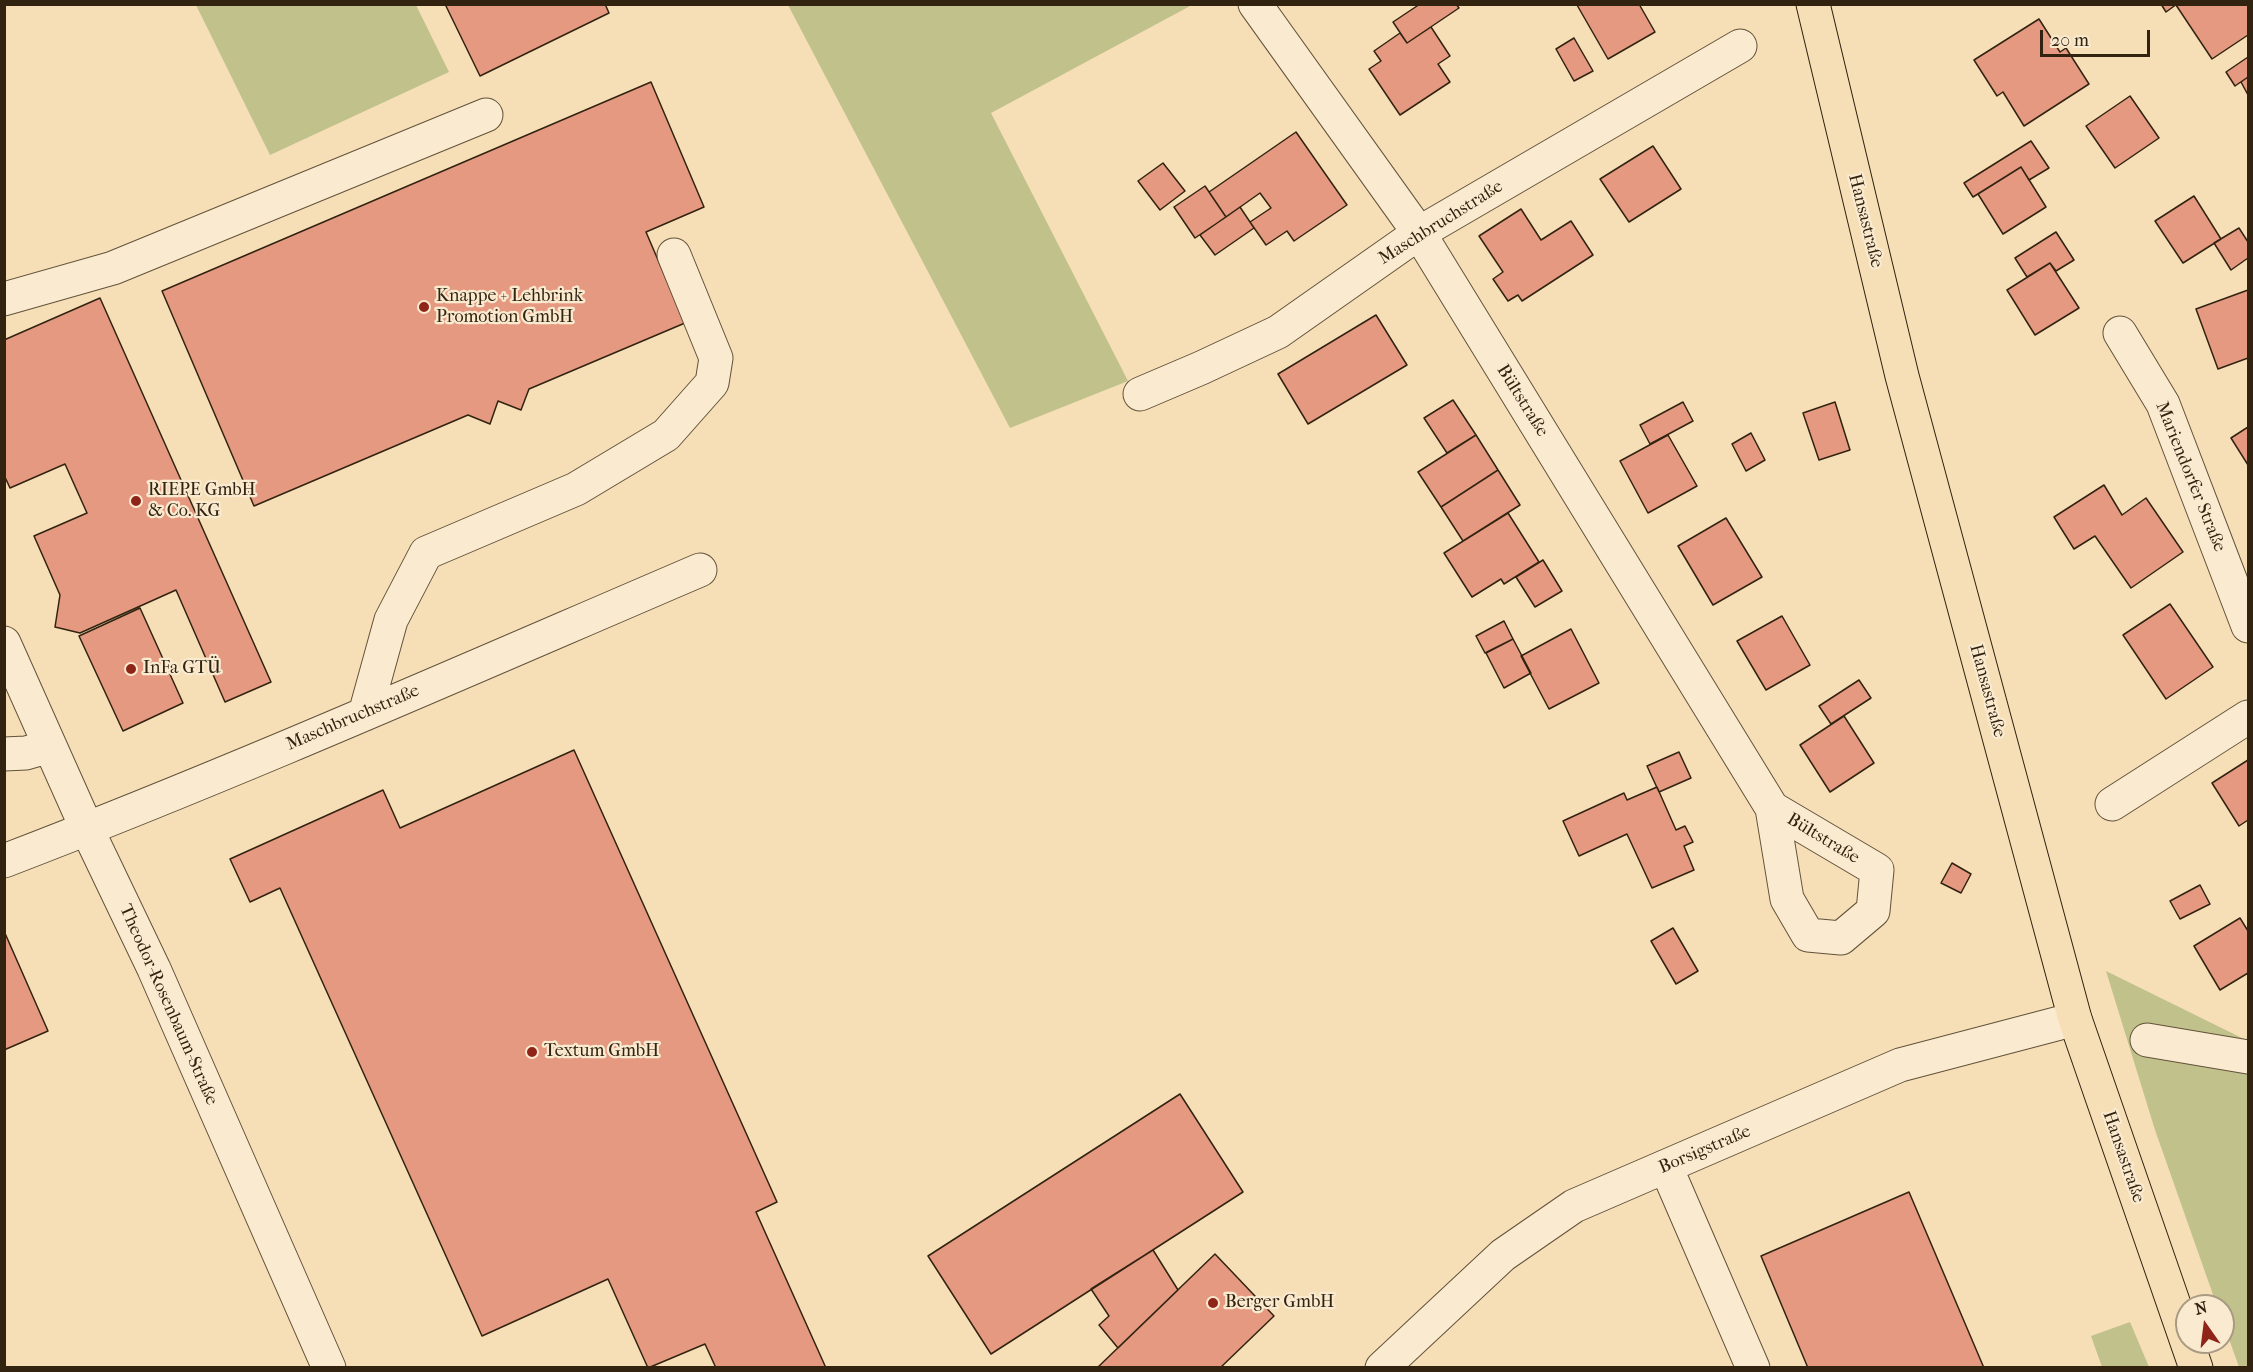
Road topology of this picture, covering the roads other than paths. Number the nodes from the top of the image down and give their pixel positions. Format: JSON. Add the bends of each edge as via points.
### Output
{"nodes":[{"id":1,"x":1255,"y":4,"type":"edge"},
{"id":2,"x":1813,"y":4,"type":"edge"},
{"id":3,"x":1740,"y":46,"type":"dead end"},
{"id":4,"x":486,"y":115,"type":"dead end"},
{"id":5,"x":1419,"y":233,"type":"junction"},
{"id":6,"x":674,"y":255,"type":"dead end"},
{"id":7,"x":4,"y":299,"type":"edge"},
{"id":8,"x":2120,"y":333,"type":"dead end"},
{"id":9,"x":1140,"y":394,"type":"dead end"},
{"id":10,"x":700,"y":570,"type":"dead end"},
{"id":11,"x":2248,"y":626,"type":"edge"},
{"id":12,"x":4,"y":643,"type":"edge"},
{"id":13,"x":365,"y":714,"type":"junction"},
{"id":14,"x":2248,"y":717,"type":"edge"},
{"id":15,"x":50,"y":746,"type":"junction"},
{"id":16,"x":5,"y":754,"type":"edge"},
{"id":17,"x":2112,"y":804,"type":"dead end"},
{"id":18,"x":1772,"y":808,"type":"dead end"},
{"id":19,"x":87,"y":829,"type":"junction"},
{"id":20,"x":4,"y":861,"type":"edge"},
{"id":21,"x":2075,"y":1019,"type":"junction"},
{"id":22,"x":2147,"y":1040,"type":"dead end"},
{"id":23,"x":2248,"y":1057,"type":"edge"},
{"id":24,"x":1666,"y":1167,"type":"junction"},
{"id":25,"x":329,"y":1368,"type":"edge"},
{"id":26,"x":1382,"y":1368,"type":"edge"},
{"id":27,"x":1753,"y":1368,"type":"edge"},
{"id":28,"x":2196,"y":1368,"type":"edge"}],
"edges":[{"from":1,"to":5,"type":"street","name":"Bültstraße"},
{"from":2,"to":21,"type":"main road","name":"Hansastraße","via":[[1902,376]]},
{"from":3,"to":5,"type":"street","name":"Maschbruchstraße"},
{"from":4,"to":7,"type":"street","via":[[113,268]]},
{"from":5,"to":9,"type":"street","name":"Maschbruchstraße","via":[[1278,332]]},
{"from":5,"to":18,"type":"street","name":"Bültstraße"},
{"from":6,"to":13,"type":"street","via":[[716,358],[712,383],[666,435],[576,489],[426,554],[391,620]]},
{"from":8,"to":11,"type":"street","name":"Mariendorfer Straße","via":[[2163,404]]},
{"from":10,"to":13,"type":"street","name":"Maschbruchstraße"},
{"from":12,"to":15,"type":"street","name":"Theodor-Rosenbaum-Straße"},
{"from":13,"to":19,"type":"street","name":"Maschbruchstraße"},
{"from":14,"to":17,"type":"street"},
{"from":15,"to":16,"type":"street"},
{"from":15,"to":19,"type":"street","name":"Theodor-Rosenbaum-Straße"},
{"from":19,"to":20,"type":"street","name":"Maschbruchstraße"},
{"from":19,"to":25,"type":"street","name":"Theodor-Rosenbaum-Straße","via":[[154,969]]},
{"from":21,"to":24,"type":"street","name":"Borsigstraße","via":[[1900,1065]]},
{"from":21,"to":28,"type":"main road","name":"Hansastraße"},
{"from":22,"to":23,"type":"street"},
{"from":24,"to":26,"type":"street","name":"Borsigstraße","via":[[1574,1206],[1503,1255]]},
{"from":24,"to":27,"type":"street"}]}
